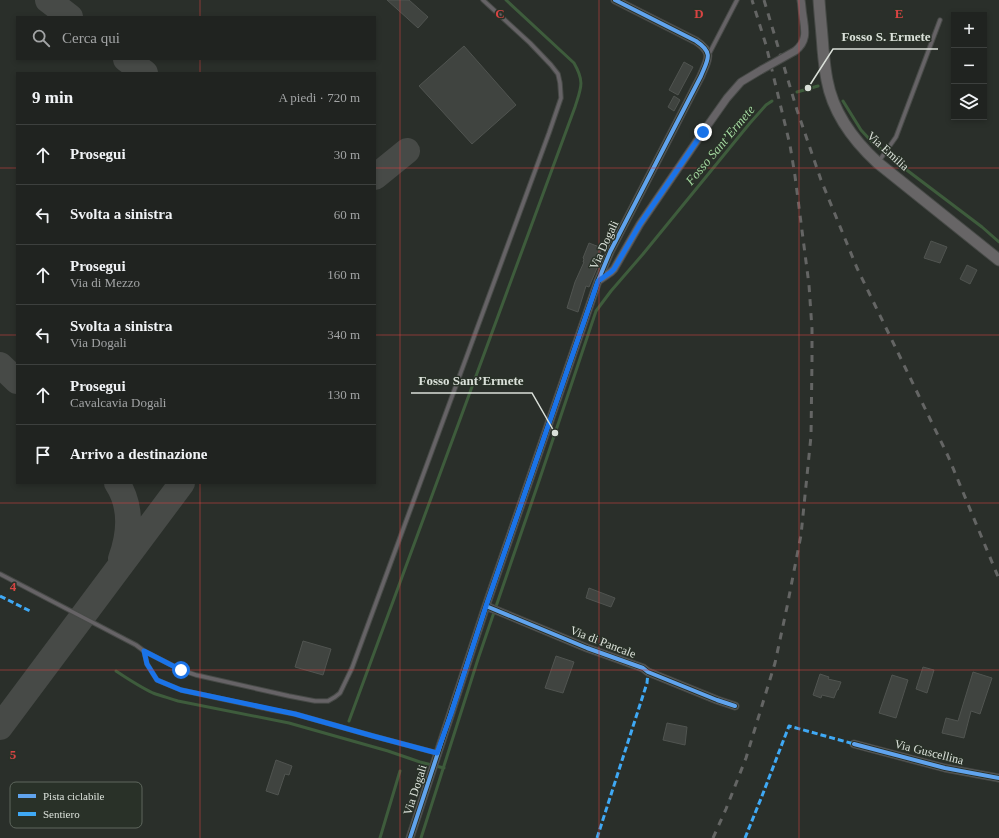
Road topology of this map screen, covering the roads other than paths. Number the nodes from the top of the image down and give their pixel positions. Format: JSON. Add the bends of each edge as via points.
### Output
{"nodes":[{"id":1,"x":483,"y":0,"type":"edge"},
{"id":2,"x":615,"y":0,"type":"edge"},
{"id":3,"x":736,"y":0,"type":"edge"},
{"id":4,"x":801,"y":0,"type":"edge"},
{"id":5,"x":819,"y":0,"type":"edge"},
{"id":6,"x":940,"y":20,"type":"dead end"},
{"id":7,"x":708,"y":56,"type":"junction"},
{"id":8,"x":880,"y":160,"type":"junction"},
{"id":9,"x":999,"y":260,"type":"edge"},
{"id":10,"x":598,"y":281,"type":"junction"},
{"id":11,"x":0,"y":574,"type":"edge"},
{"id":12,"x":492,"y":609,"type":"junction"},
{"id":13,"x":144,"y":651,"type":"junction"},
{"id":14,"x":735,"y":706,"type":"dead end"},
{"id":15,"x":854,"y":744,"type":"dead end"},
{"id":16,"x":436,"y":757,"type":"junction"},
{"id":17,"x":999,"y":778,"type":"edge"},
{"id":18,"x":410,"y":838,"type":"edge"}],
"edges":[{"from":1,"to":13,"type":"lane","via":[[551,64],[558,74],[561,98],[343,688],[328,701],[308,700],[196,675]]},
{"from":2,"to":7,"type":"street","via":[[696,41],[707,50]]},
{"from":3,"to":7,"type":"lane"},
{"from":4,"to":10,"type":"street","bridge":true,"via":[[805,27],[803,43],[795,51],[742,82],[727,98],[640,224],[616,265]]},
{"from":5,"to":8,"type":"main road","name":"Via Emilia","via":[[826,73],[831,97],[849,131],[868,153]]},
{"from":6,"to":8,"type":"lane","via":[[896,137]]},
{"from":7,"to":10,"type":"street","name":"Via Dogali","via":[[706,66],[610,252]]},
{"from":8,"to":9,"type":"main road","name":"Via Emilia"},
{"from":10,"to":12,"type":"street","name":"Via Dogali"},
{"from":11,"to":13,"type":"lane"},
{"from":12,"to":14,"type":"street","name":"Via di Pancale"},
{"from":12,"to":16,"type":"street","name":"Via Dogali"},
{"from":13,"to":16,"type":"lane","via":[[147,664],[157,680],[181,690],[295,714]]},
{"from":15,"to":17,"type":"street","name":"Via Guscellina","via":[[945,768]]},
{"from":16,"to":18,"type":"street","name":"Via Dogali"}]}
